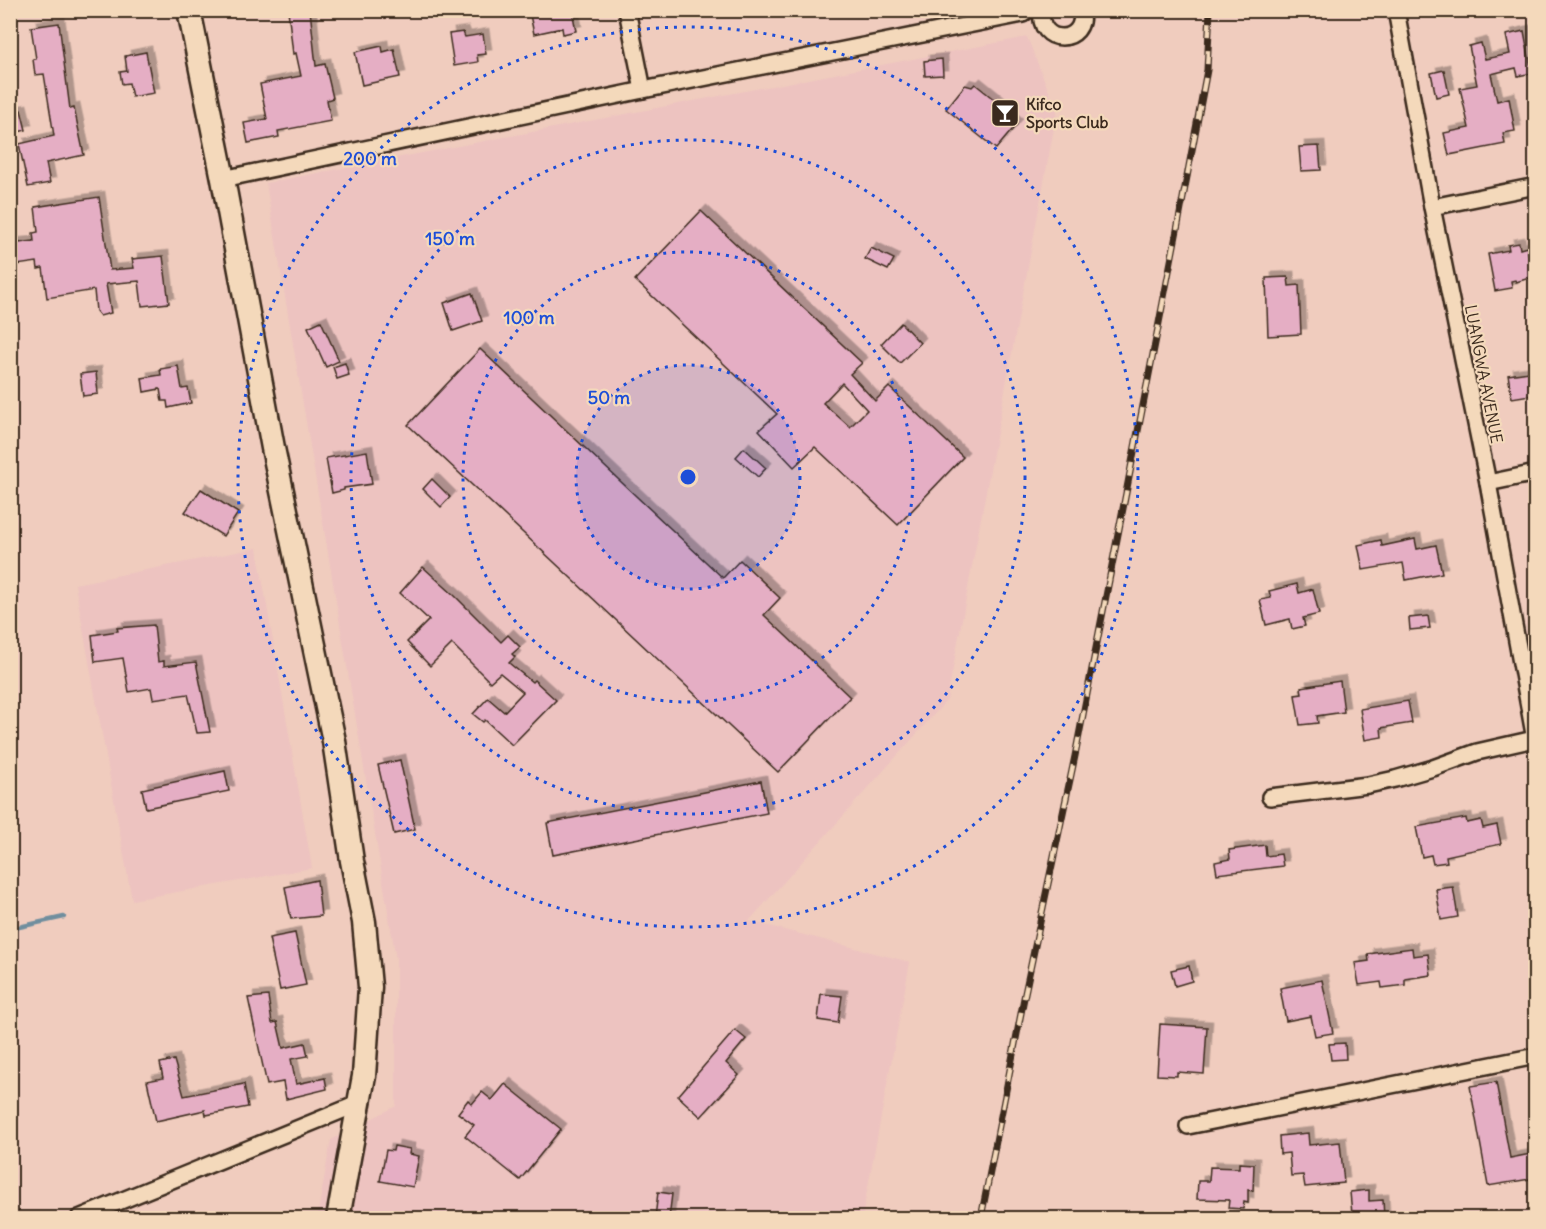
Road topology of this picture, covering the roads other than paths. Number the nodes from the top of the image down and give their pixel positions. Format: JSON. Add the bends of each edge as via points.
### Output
{"nodes":[{"id":1,"x":189,"y":10,"type":"edge"},
{"id":2,"x":627,"y":10,"type":"edge"},
{"id":3,"x":1081,"y":10,"type":"edge"},
{"id":4,"x":1396,"y":10,"type":"edge"},
{"id":5,"x":1036,"y":14,"type":"edge"},
{"id":6,"x":643,"y":90,"type":"junction"},
{"id":7,"x":223,"y":179,"type":"junction"},
{"id":8,"x":1536,"y":186,"type":"edge"},
{"id":9,"x":1431,"y":207,"type":"junction"},
{"id":10,"x":1536,"y":473,"type":"edge"},
{"id":11,"x":1488,"y":483,"type":"junction"},
{"id":12,"x":1535,"y":742,"type":"edge"},
{"id":13,"x":1270,"y":797,"type":"dead end"},
{"id":14,"x":1536,"y":1056,"type":"edge"},
{"id":15,"x":360,"y":1103,"type":"junction"},
{"id":16,"x":1188,"y":1126,"type":"dead end"},
{"id":17,"x":79,"y":1218,"type":"edge"},
{"id":18,"x":338,"y":1218,"type":"edge"}],
"edges":[{"from":1,"to":7,"type":"main road"},
{"from":2,"to":6,"type":"street"},
{"from":3,"to":5,"type":"street","via":[[1080,26],[1072,35],[1059,38],[1047,32]]},
{"from":4,"to":9,"type":"street","name":"LUANGWA AVENUE"},
{"from":5,"to":6,"type":"street"},
{"from":6,"to":7,"type":"street"},
{"from":7,"to":15,"type":"main road","via":[[273,448],[334,741],[364,922],[370,987]]},
{"from":8,"to":9,"type":"street"},
{"from":9,"to":11,"type":"street","name":"LUANGWA AVENUE"},
{"from":10,"to":11,"type":"street"},
{"from":11,"to":12,"type":"street","name":"LUANGWA AVENUE"},
{"from":12,"to":13,"type":"street","via":[[1478,752],[1395,779]]},
{"from":14,"to":16,"type":"street"},
{"from":15,"to":17,"type":"street"},
{"from":15,"to":18,"type":"main road"}]}
